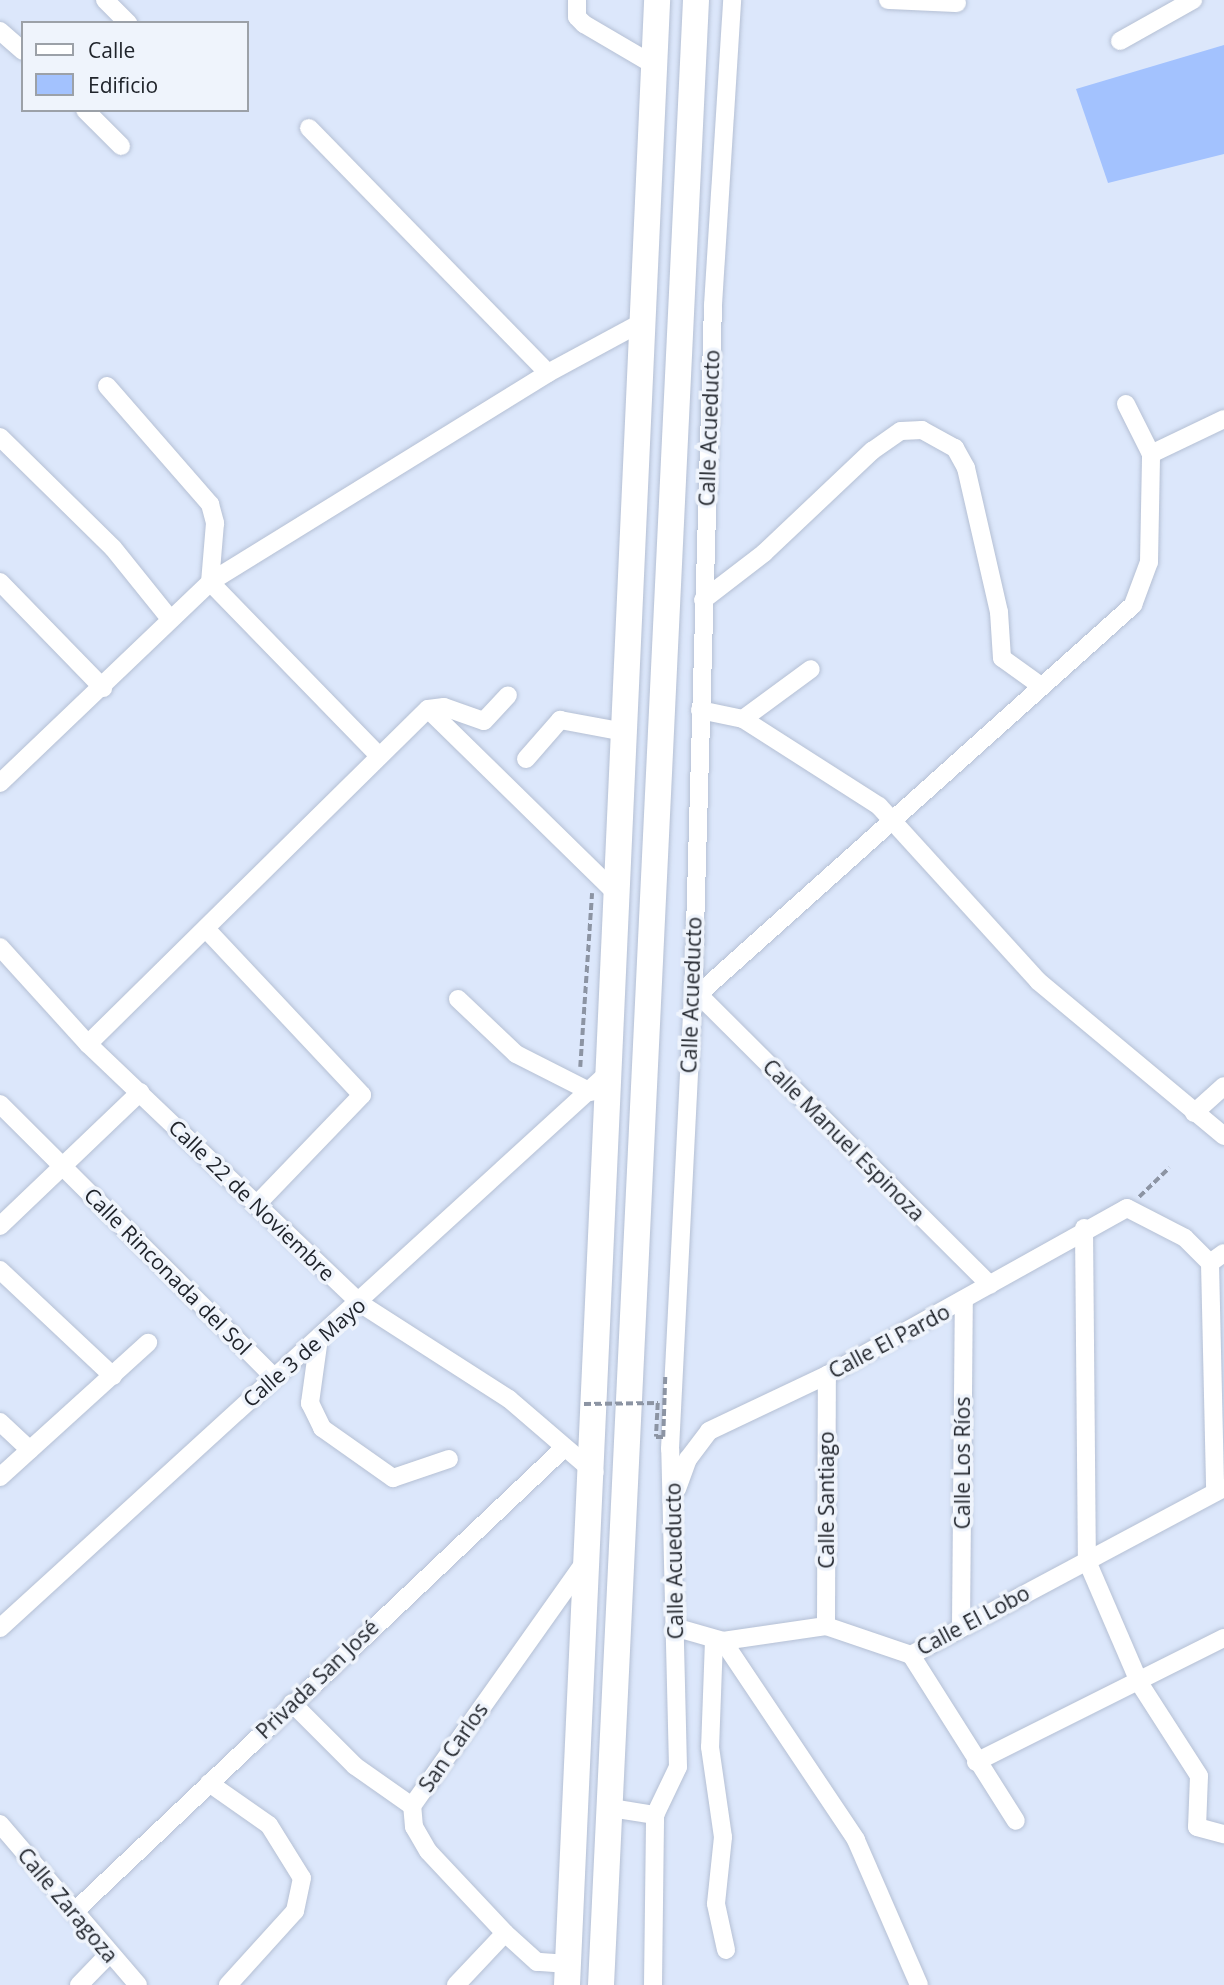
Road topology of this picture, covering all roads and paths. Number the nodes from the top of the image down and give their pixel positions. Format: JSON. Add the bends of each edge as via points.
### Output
{"nodes":[{"id":1,"x":105,"y":0,"type":"edge"},
{"id":2,"x":577,"y":0,"type":"edge"},
{"id":3,"x":657,"y":0,"type":"edge"},
{"id":4,"x":696,"y":0,"type":"edge"},
{"id":5,"x":732,"y":0,"type":"edge"},
{"id":6,"x":888,"y":0,"type":"edge"},
{"id":7,"x":1192,"y":0,"type":"edge"},
{"id":8,"x":957,"y":3,"type":"dead end"},
{"id":9,"x":126,"y":21,"type":"edge"},
{"id":10,"x":0,"y":31,"type":"edge"},
{"id":11,"x":1119,"y":41,"type":"dead end"},
{"id":12,"x":21,"y":49,"type":"edge"},
{"id":13,"x":654,"y":65,"type":"junction"},
{"id":14,"x":87,"y":112,"type":"edge"},
{"id":15,"x":309,"y":128,"type":"dead end"},
{"id":16,"x":121,"y":146,"type":"dead end"},
{"id":17,"x":682,"y":299,"type":"junction"},
{"id":18,"x":713,"y":304,"type":"junction"},
{"id":19,"x":644,"y":321,"type":"junction"},
{"id":20,"x":548,"y":373,"type":"junction"},
{"id":21,"x":107,"y":386,"type":"dead end"},
{"id":22,"x":1126,"y":404,"type":"dead end"},
{"id":23,"x":1224,"y":419,"type":"edge"},
{"id":24,"x":0,"y":436,"type":"edge"},
{"id":25,"x":1150,"y":454,"type":"junction"},
{"id":26,"x":0,"y":582,"type":"edge"},
{"id":27,"x":210,"y":582,"type":"junction"},
{"id":28,"x":703,"y":600,"type":"junction"},
{"id":29,"x":170,"y":619,"type":"junction"},
{"id":30,"x":811,"y":669,"type":"dead end"},
{"id":31,"x":1041,"y":686,"type":"junction"},
{"id":32,"x":103,"y":688,"type":"junction"},
{"id":33,"x":508,"y":695,"type":"dead end"},
{"id":34,"x":428,"y":709,"type":"junction"},
{"id":35,"x":700,"y":710,"type":"junction"},
{"id":36,"x":743,"y":719,"type":"junction"},
{"id":37,"x":624,"y":732,"type":"junction"},
{"id":38,"x":379,"y":756,"type":"junction"},
{"id":39,"x":526,"y":759,"type":"dead end"},
{"id":40,"x":0,"y":783,"type":"edge"},
{"id":41,"x":891,"y":818,"type":"junction"},
{"id":42,"x":616,"y":892,"type":"junction"},
{"id":43,"x":208,"y":931,"type":"junction"},
{"id":44,"x":0,"y":947,"type":"edge"},
{"id":45,"x":695,"y":997,"type":"junction"},
{"id":46,"x":458,"y":999,"type":"dead end"},
{"id":47,"x":88,"y":1044,"type":"junction"},
{"id":48,"x":599,"y":1083,"type":"junction"},
{"id":49,"x":1224,"y":1086,"type":"edge"},
{"id":50,"x":140,"y":1093,"type":"junction"},
{"id":51,"x":0,"y":1104,"type":"edge"},
{"id":52,"x":1194,"y":1113,"type":"junction"},
{"id":53,"x":1224,"y":1136,"type":"edge"},
{"id":54,"x":62,"y":1167,"type":"junction"},
{"id":55,"x":1170,"y":1168,"type":"dead end"},
{"id":56,"x":256,"y":1205,"type":"junction"},
{"id":57,"x":1127,"y":1208,"type":"junction"},
{"id":58,"x":0,"y":1226,"type":"edge"},
{"id":59,"x":1084,"y":1228,"type":"junction"},
{"id":60,"x":1217,"y":1258,"type":"edge"},
{"id":61,"x":0,"y":1270,"type":"edge"},
{"id":62,"x":990,"y":1285,"type":"junction"},
{"id":63,"x":964,"y":1301,"type":"junction"},
{"id":64,"x":361,"y":1304,"type":"junction"},
{"id":65,"x":319,"y":1338,"type":"junction"},
{"id":66,"x":148,"y":1343,"type":"dead end"},
{"id":67,"x":827,"y":1375,"type":"junction"},
{"id":68,"x":273,"y":1376,"type":"junction"},
{"id":69,"x":113,"y":1377,"type":"junction"},
{"id":70,"x":665,"y":1377,"type":"dead end"},
{"id":71,"x":584,"y":1404,"type":"dead end"},
{"id":72,"x":0,"y":1422,"type":"edge"},
{"id":73,"x":563,"y":1449,"type":"junction"},
{"id":74,"x":30,"y":1450,"type":"junction"},
{"id":75,"x":449,"y":1459,"type":"dead end"},
{"id":76,"x":595,"y":1473,"type":"junction"},
{"id":77,"x":0,"y":1477,"type":"edge"},
{"id":78,"x":1219,"y":1490,"type":"edge"},
{"id":79,"x":675,"y":1493,"type":"junction"},
{"id":80,"x":589,"y":1556,"type":"junction"},
{"id":81,"x":1087,"y":1561,"type":"junction"},
{"id":82,"x":961,"y":1625,"type":"junction"},
{"id":83,"x":826,"y":1626,"type":"junction"},
{"id":84,"x":674,"y":1627,"type":"junction"},
{"id":85,"x":0,"y":1628,"type":"edge"},
{"id":86,"x":1224,"y":1638,"type":"edge"},
{"id":87,"x":718,"y":1641,"type":"junction"},
{"id":88,"x":911,"y":1655,"type":"junction"},
{"id":89,"x":1140,"y":1684,"type":"junction"},
{"id":90,"x":292,"y":1703,"type":"junction"},
{"id":91,"x":976,"y":1762,"type":"junction"},
{"id":92,"x":209,"y":1783,"type":"junction"},
{"id":93,"x":412,"y":1806,"type":"junction"},
{"id":94,"x":611,"y":1808,"type":"junction"},
{"id":95,"x":655,"y":1815,"type":"junction"},
{"id":96,"x":1016,"y":1821,"type":"dead end"},
{"id":97,"x":0,"y":1824,"type":"edge"},
{"id":98,"x":1224,"y":1834,"type":"edge"},
{"id":99,"x":74,"y":1912,"type":"junction"},
{"id":100,"x":505,"y":1933,"type":"junction"},
{"id":101,"x":726,"y":1951,"type":"dead end"},
{"id":102,"x":109,"y":1954,"type":"junction"},
{"id":103,"x":568,"y":1975,"type":"edge"},
{"id":104,"x":79,"y":1985,"type":"edge"},
{"id":105,"x":138,"y":1985,"type":"edge"},
{"id":106,"x":228,"y":1985,"type":"edge"},
{"id":107,"x":456,"y":1985,"type":"edge"},
{"id":108,"x":601,"y":1985,"type":"edge"},
{"id":109,"x":653,"y":1985,"type":"edge"},
{"id":110,"x":919,"y":1985,"type":"edge"}],
"edges":[{"from":1,"to":9,"type":"street"},
{"from":2,"to":13,"type":"street","via":[[577,17],[584,24]]},
{"from":3,"to":13,"type":"highway"},
{"from":4,"to":17,"type":"highway"},
{"from":5,"to":18,"type":"street","name":"Calle Acueducto"},
{"from":6,"to":8,"type":"street"},
{"from":7,"to":11,"type":"street"},
{"from":10,"to":12,"type":"street"},
{"from":13,"to":19,"type":"highway"},
{"from":14,"to":16,"type":"street"},
{"from":15,"to":20,"type":"street"},
{"from":17,"to":18,"type":"street"},
{"from":17,"to":94,"type":"highway"},
{"from":18,"to":28,"type":"street","name":"Calle Acueducto"},
{"from":19,"to":20,"type":"street"},
{"from":19,"to":37,"type":"highway"},
{"from":20,"to":27,"type":"street"},
{"from":21,"to":27,"type":"street","via":[[210,504],[215,523]]},
{"from":22,"to":25,"type":"street"},
{"from":23,"to":25,"type":"street"},
{"from":24,"to":29,"type":"street","via":[[113,548]]},
{"from":25,"to":31,"type":"street","via":[[1145,584],[1133,605]]},
{"from":26,"to":32,"type":"street"},
{"from":27,"to":29,"type":"street"},
{"from":27,"to":38,"type":"street"},
{"from":28,"to":31,"type":"street","via":[[764,553],[872,451],[901,431],[922,430],[955,448],[966,468],[999,612],[1002,658]]},
{"from":28,"to":35,"type":"street","name":"Calle Acueducto"},
{"from":29,"to":32,"type":"street"},
{"from":30,"to":36,"type":"street"},
{"from":31,"to":41,"type":"street"},
{"from":32,"to":40,"type":"street"},
{"from":33,"to":34,"type":"street","via":[[484,721],[444,707]]},
{"from":34,"to":38,"type":"street"},
{"from":34,"to":42,"type":"street"},
{"from":35,"to":36,"type":"street"},
{"from":35,"to":45,"type":"street","name":"Calle Acueducto"},
{"from":36,"to":41,"type":"street"},
{"from":37,"to":39,"type":"street","via":[[560,720]]},
{"from":37,"to":42,"type":"highway"},
{"from":38,"to":43,"type":"street"},
{"from":41,"to":45,"type":"street"},
{"from":41,"to":52,"type":"street","via":[[1038,981]]},
{"from":42,"to":48,"type":"highway"},
{"from":43,"to":47,"type":"street"},
{"from":43,"to":56,"type":"street","via":[[362,1095]]},
{"from":44,"to":47,"type":"street","name":"Calle 22 de Noviembre"},
{"from":45,"to":62,"type":"street","name":"Calle Manuel Espinoza"},
{"from":45,"to":79,"type":"street","name":"Calle Acueducto","via":[[670,1449]]},
{"from":46,"to":48,"type":"street","via":[[516,1054]]},
{"from":47,"to":50,"type":"street","name":"Calle 22 de Noviembre"},
{"from":48,"to":64,"type":"street","name":"Calle 3 de Mayo"},
{"from":48,"to":76,"type":"highway"},
{"from":49,"to":52,"type":"street"},
{"from":50,"to":54,"type":"street"},
{"from":50,"to":56,"type":"street","name":"Calle 22 de Noviembre"},
{"from":51,"to":54,"type":"street","name":"Calle Rinconada del Sol"},
{"from":52,"to":53,"type":"street"},
{"from":54,"to":58,"type":"street"},
{"from":54,"to":68,"type":"street","name":"Calle Rinconada del Sol"},
{"from":55,"to":57,"type":"path"},
{"from":56,"to":64,"type":"street","name":"Calle 22 de Noviembre"},
{"from":57,"to":59,"type":"street","name":"Calle El Pardo"},
{"from":57,"to":60,"type":"street"},
{"from":59,"to":62,"type":"street","name":"Calle El Pardo"},
{"from":59,"to":81,"type":"street"},
{"from":60,"to":78,"type":"street"},
{"from":61,"to":69,"type":"street"},
{"from":62,"to":63,"type":"street","name":"Calle El Pardo"},
{"from":63,"to":67,"type":"street","name":"Calle El Pardo"},
{"from":63,"to":82,"type":"street","name":"Calle Los Ríos"},
{"from":64,"to":65,"type":"street","name":"Calle 3 de Mayo"},
{"from":64,"to":73,"type":"street","name":"Calle 22 de Noviembre","via":[[509,1399]]},
{"from":65,"to":68,"type":"street","name":"Calle 3 de Mayo"},
{"from":65,"to":75,"type":"street","via":[[310,1403],[322,1428],[393,1478]]},
{"from":66,"to":69,"type":"street"},
{"from":67,"to":79,"type":"street","name":"Calle El Pardo","via":[[709,1431],[688,1459]]},
{"from":67,"to":83,"type":"street","name":"Calle Santiago"},
{"from":68,"to":85,"type":"street","name":"Calle 3 de Mayo"},
{"from":69,"to":74,"type":"street"},
{"from":70,"to":71,"type":"path","bridge":true,"via":[[663,1437],[656,1437],[658,1403]]},
{"from":72,"to":74,"type":"street"},
{"from":73,"to":76,"type":"street","name":"Calle 22 de Noviembre"},
{"from":73,"to":90,"type":"street","name":"Privada San José"},
{"from":74,"to":77,"type":"street"},
{"from":76,"to":80,"type":"highway"},
{"from":78,"to":81,"type":"street","name":"Calle El Lobo"},
{"from":79,"to":84,"type":"street","name":"Calle Acueducto"},
{"from":80,"to":93,"type":"street","name":"San Carlos"},
{"from":80,"to":103,"type":"highway"},
{"from":81,"to":82,"type":"street","name":"Calle El Lobo"},
{"from":81,"to":89,"type":"street"},
{"from":82,"to":88,"type":"street","name":"Calle El Lobo"},
{"from":83,"to":87,"type":"street","name":"Calle El Lobo"},
{"from":83,"to":88,"type":"street","name":"Calle El Lobo"},
{"from":84,"to":87,"type":"street","name":"Calle El Lobo"},
{"from":84,"to":95,"type":"street","name":"Calle Acueducto","via":[[677,1768]]},
{"from":86,"to":89,"type":"street"},
{"from":87,"to":101,"type":"street","via":[[710,1747],[723,1837],[716,1904]]},
{"from":87,"to":110,"type":"street","via":[[856,1840]]},
{"from":88,"to":91,"type":"street"},
{"from":89,"to":91,"type":"street"},
{"from":89,"to":98,"type":"street","via":[[1199,1776],[1197,1827]]},
{"from":90,"to":92,"type":"street","name":"Privada San José"},
{"from":90,"to":93,"type":"street","via":[[355,1766]]},
{"from":91,"to":96,"type":"street"},
{"from":92,"to":99,"type":"street","name":"Privada San José"},
{"from":92,"to":106,"type":"street","via":[[269,1825],[302,1878],[295,1912]]},
{"from":93,"to":100,"type":"street","name":"San Carlos","via":[[414,1827],[428,1851]]},
{"from":94,"to":95,"type":"street"},
{"from":94,"to":108,"type":"highway"},
{"from":95,"to":109,"type":"street","name":"Calle Acueducto"},
{"from":97,"to":99,"type":"street","name":"Calle Zaragoza"},
{"from":99,"to":102,"type":"street","name":"Calle Zaragoza"},
{"from":100,"to":103,"type":"street","name":"San Carlos","via":[[537,1962]]},
{"from":100,"to":107,"type":"street"},
{"from":102,"to":104,"type":"street"},
{"from":102,"to":105,"type":"street","name":"Calle Zaragoza"}]}
